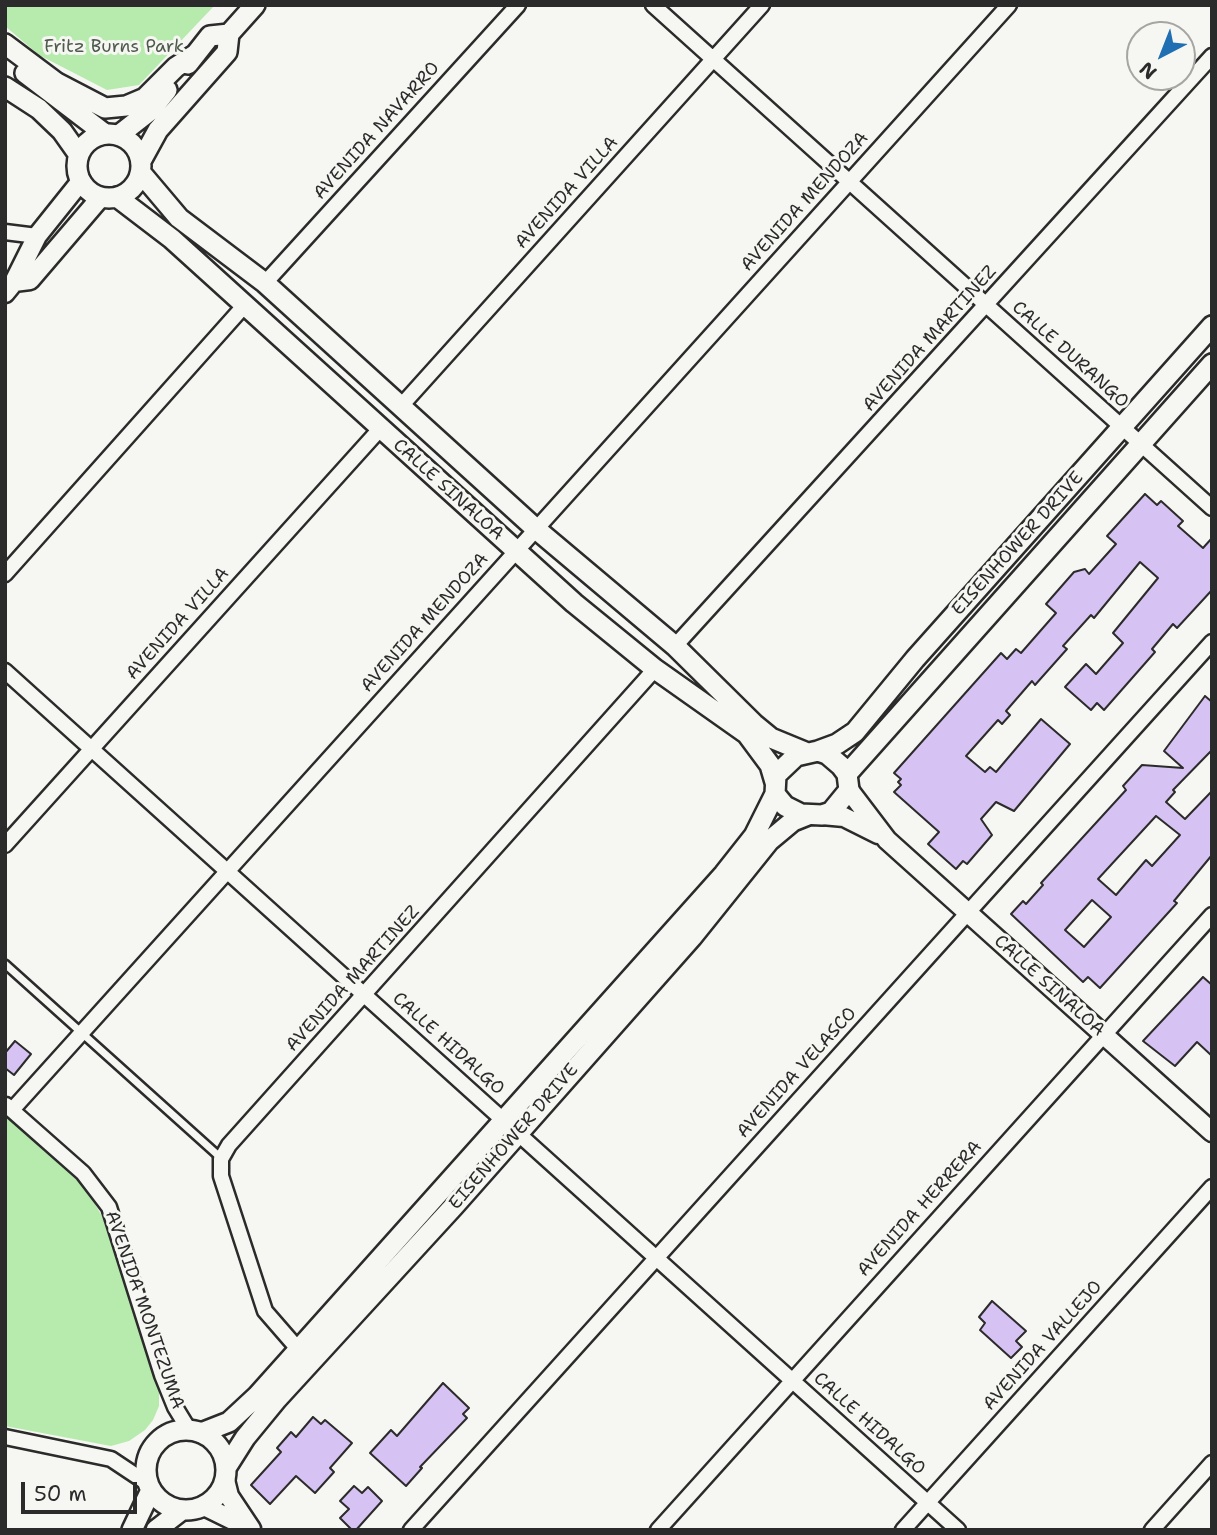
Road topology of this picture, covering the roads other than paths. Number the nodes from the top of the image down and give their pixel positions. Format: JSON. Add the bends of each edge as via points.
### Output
{"nodes":[{"id":1,"x":255,"y":5,"type":"edge"},
{"id":2,"x":518,"y":5,"type":"edge"},
{"id":3,"x":653,"y":5,"type":"edge"},
{"id":4,"x":762,"y":5,"type":"edge"},
{"id":5,"x":1009,"y":5,"type":"edge"},
{"id":6,"x":229,"y":34,"type":"junction"},
{"id":7,"x":5,"y":44,"type":"edge"},
{"id":8,"x":196,"y":54,"type":"junction"},
{"id":9,"x":5,"y":56,"type":"edge"},
{"id":10,"x":1212,"y":56,"type":"edge"},
{"id":11,"x":713,"y":60,"type":"junction"},
{"id":12,"x":5,"y":87,"type":"edge"},
{"id":13,"x":112,"y":134,"type":"junction"},
{"id":14,"x":79,"y":155,"type":"junction"},
{"id":15,"x":141,"y":167,"type":"junction"},
{"id":16,"x":81,"y":181,"type":"junction"},
{"id":17,"x":849,"y":182,"type":"junction"},
{"id":18,"x":109,"y":197,"type":"junction"},
{"id":19,"x":5,"y":232,"type":"edge"},
{"id":20,"x":37,"y":236,"type":"junction"},
{"id":21,"x":265,"y":283,"type":"junction"},
{"id":22,"x":10,"y":287,"type":"edge"},
{"id":23,"x":244,"y":306,"type":"junction"},
{"id":24,"x":986,"y":306,"type":"junction"},
{"id":25,"x":1212,"y":326,"type":"edge"},
{"id":26,"x":1212,"y":364,"type":"edge"},
{"id":27,"x":401,"y":406,"type":"junction"},
{"id":28,"x":1121,"y":427,"type":"junction"},
{"id":29,"x":380,"y":429,"type":"junction"},
{"id":30,"x":1140,"y":443,"type":"junction"},
{"id":31,"x":1212,"y":508,"type":"edge"},
{"id":32,"x":536,"y":529,"type":"junction"},
{"id":33,"x":516,"y":551,"type":"junction"},
{"id":34,"x":5,"y":574,"type":"edge"},
{"id":35,"x":1212,"y":642,"type":"edge"},
{"id":36,"x":675,"y":646,"type":"junction"},
{"id":37,"x":655,"y":669,"type":"junction"},
{"id":38,"x":5,"y":671,"type":"edge"},
{"id":39,"x":91,"y":749,"type":"junction"},
{"id":40,"x":811,"y":752,"type":"junction"},
{"id":41,"x":848,"y":782,"type":"junction"},
{"id":42,"x":775,"y":788,"type":"junction"},
{"id":43,"x":815,"y":815,"type":"junction"},
{"id":44,"x":887,"y":840,"type":"junction"},
{"id":45,"x":5,"y":845,"type":"edge"},
{"id":46,"x":228,"y":872,"type":"junction"},
{"id":47,"x":967,"y":913,"type":"junction"},
{"id":48,"x":1212,"y":915,"type":"edge"},
{"id":49,"x":5,"y":964,"type":"edge"},
{"id":50,"x":365,"y":995,"type":"junction"},
{"id":51,"x":82,"y":1032,"type":"junction"},
{"id":52,"x":1103,"y":1035,"type":"junction"},
{"id":53,"x":8,"y":1108,"type":"edge"},
{"id":54,"x":510,"y":1125,"type":"junction"},
{"id":55,"x":1212,"y":1132,"type":"edge"},
{"id":56,"x":221,"y":1159,"type":"junction"},
{"id":57,"x":1212,"y":1187,"type":"edge"},
{"id":58,"x":656,"y":1258,"type":"junction"},
{"id":59,"x":298,"y":1349,"type":"junction"},
{"id":60,"x":792,"y":1380,"type":"junction"},
{"id":61,"x":195,"y":1431,"type":"junction"},
{"id":62,"x":5,"y":1437,"type":"edge"},
{"id":63,"x":1212,"y":1463,"type":"edge"},
{"id":64,"x":225,"y":1474,"type":"junction"},
{"id":65,"x":149,"y":1487,"type":"junction"},
{"id":66,"x":928,"y":1502,"type":"junction"},
{"id":67,"x":204,"y":1506,"type":"junction"},
{"id":68,"x":181,"y":1510,"type":"junction"},
{"id":69,"x":252,"y":1529,"type":"edge"},
{"id":70,"x":132,"y":1530,"type":"edge"},
{"id":71,"x":156,"y":1530,"type":"edge"},
{"id":72,"x":411,"y":1530,"type":"edge"},
{"id":73,"x":658,"y":1530,"type":"edge"},
{"id":74,"x":903,"y":1530,"type":"edge"},
{"id":75,"x":958,"y":1530,"type":"edge"},
{"id":76,"x":1152,"y":1530,"type":"edge"}],
"edges":[{"from":1,"to":6,"type":"main road"},
{"from":2,"to":21,"type":"street","name":"AVENIDA NAVARRO"},
{"from":3,"to":11,"type":"street","name":"CALLE DURANGO"},
{"from":4,"to":11,"type":"street","name":"AVENIDA VILLA"},
{"from":5,"to":17,"type":"street","name":"AVENIDA MENDOZA"},
{"from":6,"to":8,"type":"main road","via":[[210,36]]},
{"from":6,"to":15,"type":"main road","via":[[227,52],[158,130]]},
{"from":7,"to":8,"type":"main road","via":[[57,83],[105,108],[145,99]]},
{"from":8,"to":13,"type":"main road","via":[[151,110]]},
{"from":9,"to":13,"type":"main road","via":[[47,93]]},
{"from":10,"to":24,"type":"street","name":"AVENIDA MARTINEZ"},
{"from":11,"to":17,"type":"street","name":"CALLE DURANGO"},
{"from":11,"to":27,"type":"street","name":"AVENIDA VILLA"},
{"from":12,"to":14,"type":"main road","via":[[39,109]]},
{"from":13,"to":14,"type":"main road","via":[[89,141]]},
{"from":13,"to":15,"type":"main road","via":[[134,145]]},
{"from":14,"to":16,"type":"main road"},
{"from":15,"to":18,"type":"main road","via":[[132,188]]},
{"from":15,"to":21,"type":"main road","name":"CALLE SINALOA","via":[[179,218]]},
{"from":16,"to":18,"type":"main road"},
{"from":16,"to":20,"type":"street"},
{"from":17,"to":24,"type":"street","name":"CALLE DURANGO"},
{"from":17,"to":32,"type":"street","name":"AVENIDA MENDOZA"},
{"from":18,"to":22,"type":"street","via":[[30,280]]},
{"from":18,"to":23,"type":"main road","name":"CALLE SINALOA","via":[[172,239]]},
{"from":19,"to":20,"type":"street"},
{"from":20,"to":22,"type":"street"},
{"from":21,"to":27,"type":"main road","name":"CALLE SINALOA"},
{"from":23,"to":29,"type":"main road","name":"CALLE SINALOA"},
{"from":23,"to":34,"type":"street"},
{"from":24,"to":28,"type":"street","name":"CALLE DURANGO"},
{"from":24,"to":36,"type":"street","name":"AVENIDA MARTINEZ"},
{"from":25,"to":28,"type":"main road","name":"EISENHOWER DRIVE"},
{"from":26,"to":30,"type":"main road","name":"EISENHOWER DRIVE"},
{"from":27,"to":32,"type":"main road","name":"CALLE SINALOA"},
{"from":28,"to":30,"type":"street","name":"CALLE DURANGO"},
{"from":28,"to":40,"type":"main road","name":"EISENHOWER DRIVE","via":[[855,732]]},
{"from":29,"to":33,"type":"main road","name":"CALLE SINALOA"},
{"from":29,"to":39,"type":"street","name":"AVENIDA VILLA"},
{"from":30,"to":31,"type":"street","name":"CALLE DURANGO"},
{"from":30,"to":41,"type":"main road","name":"EISENHOWER DRIVE"},
{"from":32,"to":33,"type":"street","name":"AVENIDA MENDOZA"},
{"from":32,"to":36,"type":"main road","name":"CALLE SINALOA"},
{"from":33,"to":37,"type":"main road","name":"CALLE SINALOA"},
{"from":33,"to":46,"type":"street","name":"AVENIDA MENDOZA"},
{"from":35,"to":47,"type":"street","name":"AVENIDA VELASCO"},
{"from":36,"to":40,"type":"main road","name":"CALLE SINALOA","via":[[771,738]]},
{"from":37,"to":42,"type":"main road","name":"CALLE SINALOA","via":[[747,734],[770,765]]},
{"from":37,"to":50,"type":"street","name":"AVENIDA MARTINEZ"},
{"from":38,"to":39,"type":"street","name":"CALLE HIDALGO"},
{"from":39,"to":45,"type":"street","name":"AVENIDA VILLA"},
{"from":39,"to":46,"type":"street","name":"CALLE HIDALGO"},
{"from":40,"to":41,"type":"main road","via":[[834,759]]},
{"from":40,"to":42,"type":"main road","via":[[787,761],[779,769]]},
{"from":41,"to":43,"type":"main road","via":[[838,806]]},
{"from":41,"to":44,"type":"street","name":"CALLE SINALOA"},
{"from":42,"to":43,"type":"main road","via":[[793,811]]},
{"from":42,"to":54,"type":"main road","name":"EISENHOWER DRIVE","via":[[754,836]]},
{"from":43,"to":44,"type":"street","name":"CALLE SINALOA","via":[[844,817]]},
{"from":43,"to":54,"type":"main road","name":"EISENHOWER DRIVE","via":[[793,821],[769,841],[725,900]]},
{"from":44,"to":47,"type":"street","name":"CALLE SINALOA"},
{"from":46,"to":50,"type":"street","name":"CALLE HIDALGO"},
{"from":46,"to":51,"type":"street","name":"AVENIDA MENDOZA"},
{"from":47,"to":52,"type":"street","name":"CALLE SINALOA"},
{"from":47,"to":58,"type":"street","name":"AVENIDA VELASCO"},
{"from":48,"to":52,"type":"street","name":"AVENIDA HERRERA"},
{"from":49,"to":51,"type":"lane"},
{"from":50,"to":54,"type":"street","name":"CALLE HIDALGO"},
{"from":50,"to":56,"type":"street","name":"AVENIDA MARTINEZ"},
{"from":51,"to":53,"type":"street","name":"AVENIDA MENDOZA"},
{"from":51,"to":56,"type":"lane"},
{"from":52,"to":55,"type":"street","name":"CALLE SINALOA"},
{"from":52,"to":60,"type":"street","name":"AVENIDA HERRERA"},
{"from":53,"to":61,"type":"street","name":"AVENIDA MONTEZUMA","via":[[83,1173],[109,1207],[162,1375],[175,1407]]},
{"from":54,"to":58,"type":"street","name":"CALLE HIDALGO"},
{"from":54,"to":59,"type":"main road","name":"EISENHOWER DRIVE"},
{"from":54,"to":64,"type":"main road","name":"EISENHOWER DRIVE","via":[[454,1206],[277,1399],[245,1438]]},
{"from":56,"to":59,"type":"street","via":[[221,1176],[265,1311]]},
{"from":57,"to":66,"type":"street","name":"AVENIDA VALLEJO"},
{"from":58,"to":60,"type":"street","name":"CALLE HIDALGO"},
{"from":58,"to":72,"type":"street","name":"AVENIDA VELASCO"},
{"from":59,"to":61,"type":"main road","name":"EISENHOWER DRIVE","via":[[236,1417]]},
{"from":60,"to":66,"type":"street","name":"CALLE HIDALGO"},
{"from":60,"to":73,"type":"street","name":"AVENIDA HERRERA"},
{"from":61,"to":64,"type":"main road","via":[[219,1447]]},
{"from":61,"to":65,"type":"main road","name":"EISENHOWER DRIVE","via":[[167,1434],[151,1450],[146,1460]]},
{"from":62,"to":65,"type":"street","via":[[111,1459]]},
{"from":63,"to":76,"type":"street"},
{"from":64,"to":67,"type":"main road","name":"EISENHOWER DRIVE","via":[[221,1491]]},
{"from":64,"to":69,"type":"street","via":[[229,1496]]},
{"from":65,"to":68,"type":"main road","via":[[160,1502]]},
{"from":65,"to":70,"type":"main road","name":"EISENHOWER DRIVE"},
{"from":66,"to":74,"type":"street","name":"AVENIDA VALLEJO"},
{"from":66,"to":75,"type":"street","name":"CALLE HIDALGO"},
{"from":67,"to":68,"type":"main road"},
{"from":67,"to":69,"type":"street"},
{"from":68,"to":71,"type":"main road"}]}
